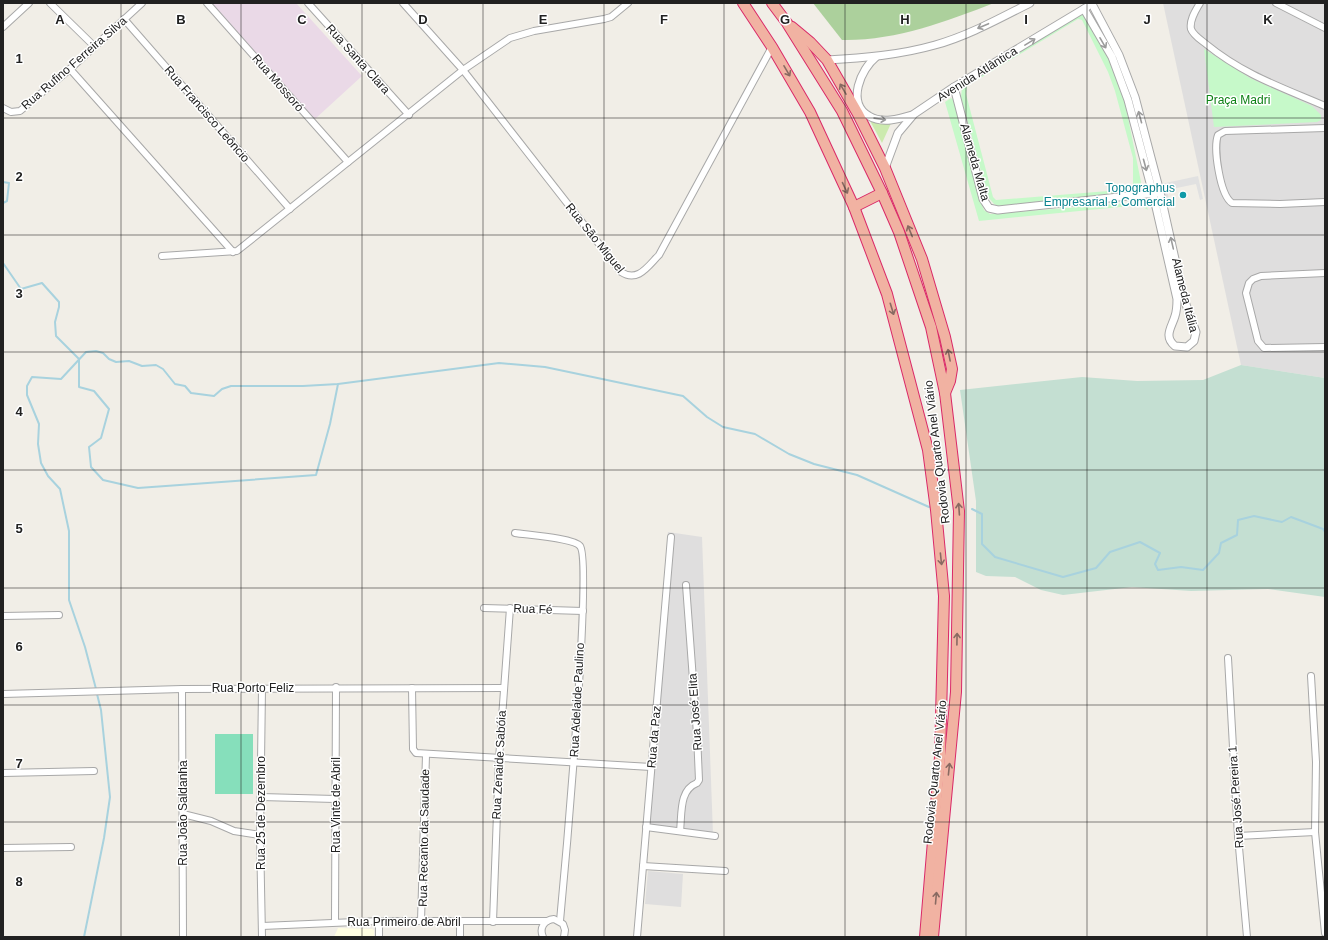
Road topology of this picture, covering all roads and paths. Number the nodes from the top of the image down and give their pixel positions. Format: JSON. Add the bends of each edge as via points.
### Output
{"nodes":[{"id":1,"x":29,"y":3,"type":"edge"},
{"id":2,"x":50,"y":3,"type":"edge"},
{"id":3,"x":142,"y":3,"type":"edge"},
{"id":4,"x":207,"y":3,"type":"edge"},
{"id":5,"x":308,"y":3,"type":"edge"},
{"id":6,"x":403,"y":3,"type":"edge"},
{"id":7,"x":628,"y":3,"type":"edge"},
{"id":8,"x":743,"y":3,"type":"edge"},
{"id":9,"x":772,"y":3,"type":"edge"},
{"id":10,"x":1030,"y":3,"type":"edge"},
{"id":11,"x":1093,"y":3,"type":"edge"},
{"id":12,"x":1200,"y":3,"type":"edge"},
{"id":13,"x":1276,"y":3,"type":"edge"},
{"id":14,"x":1084,"y":9,"type":"junction"},
{"id":15,"x":124,"y":19,"type":"junction"},
{"id":16,"x":787,"y":23,"type":"junction"},
{"id":17,"x":3,"y":27,"type":"edge"},
{"id":18,"x":1325,"y":28,"type":"edge"},
{"id":19,"x":94,"y":46,"type":"junction"},
{"id":20,"x":772,"y":47,"type":"junction"},
{"id":21,"x":876,"y":57,"type":"junction"},
{"id":22,"x":826,"y":60,"type":"junction"},
{"id":23,"x":70,"y":69,"type":"junction"},
{"id":24,"x":463,"y":70,"type":"junction"},
{"id":25,"x":954,"y":88,"type":"junction"},
{"id":26,"x":1325,"y":106,"type":"edge"},
{"id":27,"x":3,"y":108,"type":"edge"},
{"id":28,"x":914,"y":114,"type":"junction"},
{"id":29,"x":408,"y":115,"type":"junction"},
{"id":30,"x":1325,"y":128,"type":"edge"},
{"id":31,"x":348,"y":162,"type":"junction"},
{"id":32,"x":885,"y":168,"type":"junction"},
{"id":33,"x":1159,"y":191,"type":"junction"},
{"id":34,"x":882,"y":193,"type":"junction"},
{"id":35,"x":1325,"y":202,"type":"edge"},
{"id":36,"x":854,"y":206,"type":"junction"},
{"id":37,"x":290,"y":209,"type":"junction"},
{"id":38,"x":233,"y":252,"type":"junction"},
{"id":39,"x":162,"y":256,"type":"dead end"},
{"id":40,"x":1325,"y":273,"type":"edge"},
{"id":41,"x":1190,"y":315,"type":"junction"},
{"id":42,"x":1175,"y":316,"type":"junction"},
{"id":43,"x":1325,"y":346,"type":"edge"},
{"id":44,"x":945,"y":393,"type":"junction"},
{"id":45,"x":515,"y":533,"type":"dead end"},
{"id":46,"x":671,"y":537,"type":"dead end"},
{"id":47,"x":686,"y":585,"type":"dead end"},
{"id":48,"x":484,"y":608,"type":"dead end"},
{"id":49,"x":510,"y":608,"type":"junction"},
{"id":50,"x":583,"y":611,"type":"junction"},
{"id":51,"x":59,"y":615,"type":"dead end"},
{"id":52,"x":3,"y":616,"type":"edge"},
{"id":53,"x":1228,"y":658,"type":"dead end"},
{"id":54,"x":1311,"y":676,"type":"dead end"},
{"id":55,"x":336,"y":688,"type":"junction"},
{"id":56,"x":412,"y":688,"type":"junction"},
{"id":57,"x":504,"y":688,"type":"junction"},
{"id":58,"x":182,"y":689,"type":"junction"},
{"id":59,"x":262,"y":689,"type":"junction"},
{"id":60,"x":3,"y":694,"type":"edge"},
{"id":61,"x":426,"y":755,"type":"junction"},
{"id":62,"x":499,"y":759,"type":"junction"},
{"id":63,"x":574,"y":763,"type":"junction"},
{"id":64,"x":651,"y":767,"type":"junction"},
{"id":65,"x":94,"y":771,"type":"dead end"},
{"id":66,"x":3,"y":773,"type":"edge"},
{"id":67,"x":261,"y":798,"type":"junction"},
{"id":68,"x":335,"y":799,"type":"junction"},
{"id":69,"x":183,"y":814,"type":"junction"},
{"id":70,"x":646,"y":827,"type":"junction"},
{"id":71,"x":680,"y":830,"type":"junction"},
{"id":72,"x":1315,"y":832,"type":"junction"},
{"id":73,"x":260,"y":835,"type":"junction"},
{"id":74,"x":715,"y":836,"type":"dead end"},
{"id":75,"x":1238,"y":836,"type":"junction"},
{"id":76,"x":3,"y":848,"type":"edge"},
{"id":77,"x":71,"y":848,"type":"dead end"},
{"id":78,"x":643,"y":866,"type":"junction"},
{"id":79,"x":724,"y":871,"type":"dead end"},
{"id":80,"x":379,"y":921,"type":"junction"},
{"id":81,"x":421,"y":921,"type":"junction"},
{"id":82,"x":546,"y":921,"type":"junction"},
{"id":83,"x":560,"y":921,"type":"junction"},
{"id":84,"x":335,"y":922,"type":"junction"},
{"id":85,"x":460,"y":922,"type":"junction"},
{"id":86,"x":493,"y":922,"type":"junction"},
{"id":87,"x":262,"y":926,"type":"junction"},
{"id":88,"x":1325,"y":933,"type":"edge"},
{"id":89,"x":183,"y":937,"type":"edge"},
{"id":90,"x":262,"y":937,"type":"edge"},
{"id":91,"x":379,"y":937,"type":"edge"},
{"id":92,"x":460,"y":937,"type":"edge"},
{"id":93,"x":543,"y":937,"type":"edge"},
{"id":94,"x":564,"y":937,"type":"edge"},
{"id":95,"x":638,"y":937,"type":"edge"},
{"id":96,"x":925,"y":937,"type":"edge"},
{"id":97,"x":933,"y":937,"type":"edge"},
{"id":98,"x":1247,"y":937,"type":"edge"}],
"edges":[{"from":1,"to":17,"type":"street"},
{"from":2,"to":19,"type":"street"},
{"from":3,"to":15,"type":"street","name":"Rua Rufino Ferreira Silva"},
{"from":4,"to":31,"type":"street","name":"Rua Mossoró"},
{"from":5,"to":29,"type":"street","name":"Rua Santa Clara"},
{"from":6,"to":24,"type":"street","name":"Rua São Miguel"},
{"from":7,"to":24,"type":"street","via":[[611,17],[510,38]]},
{"from":8,"to":20,"type":"highway","name":"Rodovia Quarto Anel Viário"},
{"from":9,"to":16,"type":"highway","name":"Rodovia Quarto Anel Viário"},
{"from":10,"to":21,"type":"street","one_way":true,"via":[[936,45]]},
{"from":11,"to":14,"type":"street","name":"Avenida Atlântica"},
{"from":33,"to":11,"type":"street","name":"Alameda Itália","one_way":true,"via":[[1127,75]]},
{"from":12,"to":26,"type":"street","via":[[1192,21],[1191,28],[1194,34],[1244,71]]},
{"from":13,"to":18,"type":"street"},
{"from":25,"to":14,"type":"street","name":"Avenida Atlântica","one_way":true},
{"from":14,"to":33,"type":"street","name":"Alameda Itália","one_way":true,"via":[[1120,76]]},
{"from":15,"to":19,"type":"street","name":"Rua Rufino Ferreira Silva"},
{"from":15,"to":37,"type":"street","name":"Rua Francisco Leôncio"},
{"from":16,"to":22,"type":"highway","via":[[804,36]]},
{"from":16,"to":34,"type":"highway","name":"Rodovia Quarto Anel Viário","via":[[842,111]]},
{"from":19,"to":23,"type":"street","name":"Rua Rufino Ferreira Silva"},
{"from":20,"to":24,"type":"street","name":"Rua São Miguel","via":[[659,255],[642,273],[634,276],[627,276],[621,272]]},
{"from":20,"to":36,"type":"highway","name":"Rodovia Quarto Anel Viário","one_way":true,"via":[[810,112]]},
{"from":21,"to":22,"type":"street"},
{"from":21,"to":28,"type":"street","one_way":true,"via":[[868,64],[859,85],[859,105],[863,112],[881,120],[895,120]]},
{"from":32,"to":22,"type":"highway","one_way":true,"via":[[858,114]]},
{"from":23,"to":27,"type":"street","name":"Rua Rufino Ferreira Silva","via":[[20,111],[11,112]]},
{"from":23,"to":38,"type":"street"},
{"from":24,"to":29,"type":"street"},
{"from":25,"to":28,"type":"street","name":"Avenida Atlântica"},
{"from":25,"to":33,"type":"street","name":"Alameda Malta","via":[[983,199],[989,208],[998,210]]},
{"from":28,"to":32,"type":"street","name":"Avenida Atlântica","via":[[898,133]]},
{"from":29,"to":31,"type":"street"},
{"from":30,"to":35,"type":"street","via":[[1225,131],[1218,135],[1216,144],[1223,190],[1232,203]]},
{"from":31,"to":37,"type":"street"},
{"from":44,"to":32,"type":"highway","one_way":true,"via":[[952,369],[945,337],[922,259]]},
{"from":41,"to":33,"type":"street","name":"Alameda Itália","one_way":true},
{"from":33,"to":42,"type":"street","name":"Alameda Itália","via":[[1177,299]]},
{"from":34,"to":36,"type":"highway"},
{"from":34,"to":44,"type":"highway","name":"Rodovia Quarto Anel Viário","via":[[899,232],[931,327]]},
{"from":36,"to":96,"type":"highway","name":"Rodovia Quarto Anel Viário","one_way":true,"via":[[887,294],[926,443],[942,567],[944,610],[940,757]]},
{"from":37,"to":38,"type":"street","via":[[241,249]]},
{"from":38,"to":39,"type":"street"},
{"from":40,"to":43,"type":"street","via":[[1261,276],[1249,283],[1246,293],[1258,341],[1264,348]]},
{"from":41,"to":42,"type":"street"},
{"from":41,"to":42,"type":"street","name":"Alameda Itália","via":[[1196,337],[1192,345],[1182,347],[1175,346],[1168,337]]},
{"from":97,"to":44,"type":"highway","name":"Rodovia Quarto Anel Viário","one_way":true,"via":[[956,692],[959,511]]},
{"from":45,"to":50,"type":"street","name":"Rua Adelaide Paulino","via":[[564,540],[581,547],[584,566]]},
{"from":46,"to":64,"type":"street","name":"Rua da Paz"},
{"from":47,"to":71,"type":"street","name":"Rua José Elita","via":[[698,734],[699,780],[684,793]]},
{"from":48,"to":49,"type":"street","name":"Rua Fé"},
{"from":49,"to":50,"type":"street","name":"Rua Fé"},
{"from":49,"to":57,"type":"street","name":"Rua Zenaide Sabóia"},
{"from":50,"to":63,"type":"street","name":"Rua Adelaide Paulino"},
{"from":51,"to":52,"type":"street"},
{"from":53,"to":75,"type":"street","name":"Rua José Pereira 1"},
{"from":54,"to":72,"type":"street","via":[[1316,762]]},
{"from":55,"to":56,"type":"street","name":"Rua Porto Feliz"},
{"from":55,"to":59,"type":"street","name":"Rua Porto Feliz"},
{"from":55,"to":68,"type":"street","name":"Rua Vinte de Abril"},
{"from":56,"to":57,"type":"street","name":"Rua Porto Feliz"},
{"from":56,"to":61,"type":"street","via":[[413,749],[416,753]]},
{"from":57,"to":62,"type":"street","name":"Rua Zenaide Sabóia"},
{"from":58,"to":59,"type":"street","name":"Rua Porto Feliz"},
{"from":58,"to":60,"type":"street","name":"Rua Porto Feliz"},
{"from":58,"to":69,"type":"street","name":"Rua João Saldanha"},
{"from":59,"to":67,"type":"street","name":"Rua 25 de Dezembro"},
{"from":61,"to":62,"type":"street"},
{"from":61,"to":81,"type":"street","name":"Rua Recanto da Saudade"},
{"from":62,"to":63,"type":"street"},
{"from":62,"to":86,"type":"street","name":"Rua Zenaide Sabóia"},
{"from":63,"to":64,"type":"street"},
{"from":63,"to":83,"type":"street","name":"Rua Adelaide Paulino"},
{"from":64,"to":70,"type":"street","name":"Rua da Paz"},
{"from":65,"to":66,"type":"street"},
{"from":67,"to":68,"type":"street"},
{"from":67,"to":73,"type":"street","name":"Rua 25 de Dezembro"},
{"from":68,"to":84,"type":"street","name":"Rua Vinte de Abril"},
{"from":69,"to":73,"type":"street","via":[[211,821],[234,831]]},
{"from":69,"to":89,"type":"street","name":"Rua João Saldanha"},
{"from":70,"to":71,"type":"street"},
{"from":70,"to":78,"type":"street","name":"Rua da Paz"},
{"from":71,"to":74,"type":"street"},
{"from":72,"to":75,"type":"street"},
{"from":72,"to":88,"type":"street"},
{"from":73,"to":87,"type":"street","name":"Rua 25 de Dezembro"},
{"from":75,"to":98,"type":"street","name":"Rua José Pereira 1"},
{"from":76,"to":77,"type":"street"},
{"from":78,"to":79,"type":"street"},
{"from":78,"to":95,"type":"street","name":"Rua da Paz"},
{"from":80,"to":81,"type":"street","name":"Rua Primeiro de Abril"},
{"from":80,"to":84,"type":"street","name":"Rua Primeiro de Abril"},
{"from":80,"to":91,"type":"street"},
{"from":81,"to":85,"type":"street","name":"Rua Primeiro de Abril"},
{"from":82,"to":83,"type":"street","name":"Rua Primeiro de Abril"},
{"from":82,"to":86,"type":"street","name":"Rua Primeiro de Abril"},
{"from":82,"to":93,"type":"street","via":[[542,928]]},
{"from":83,"to":94,"type":"street","name":"Rua Adelaide Paulino","via":[[566,930]]},
{"from":84,"to":87,"type":"street","name":"Rua Primeiro de Abril"},
{"from":85,"to":86,"type":"street","name":"Rua Primeiro de Abril"},
{"from":85,"to":92,"type":"street"},
{"from":87,"to":90,"type":"street","name":"Rua 25 de Dezembro"}]}
